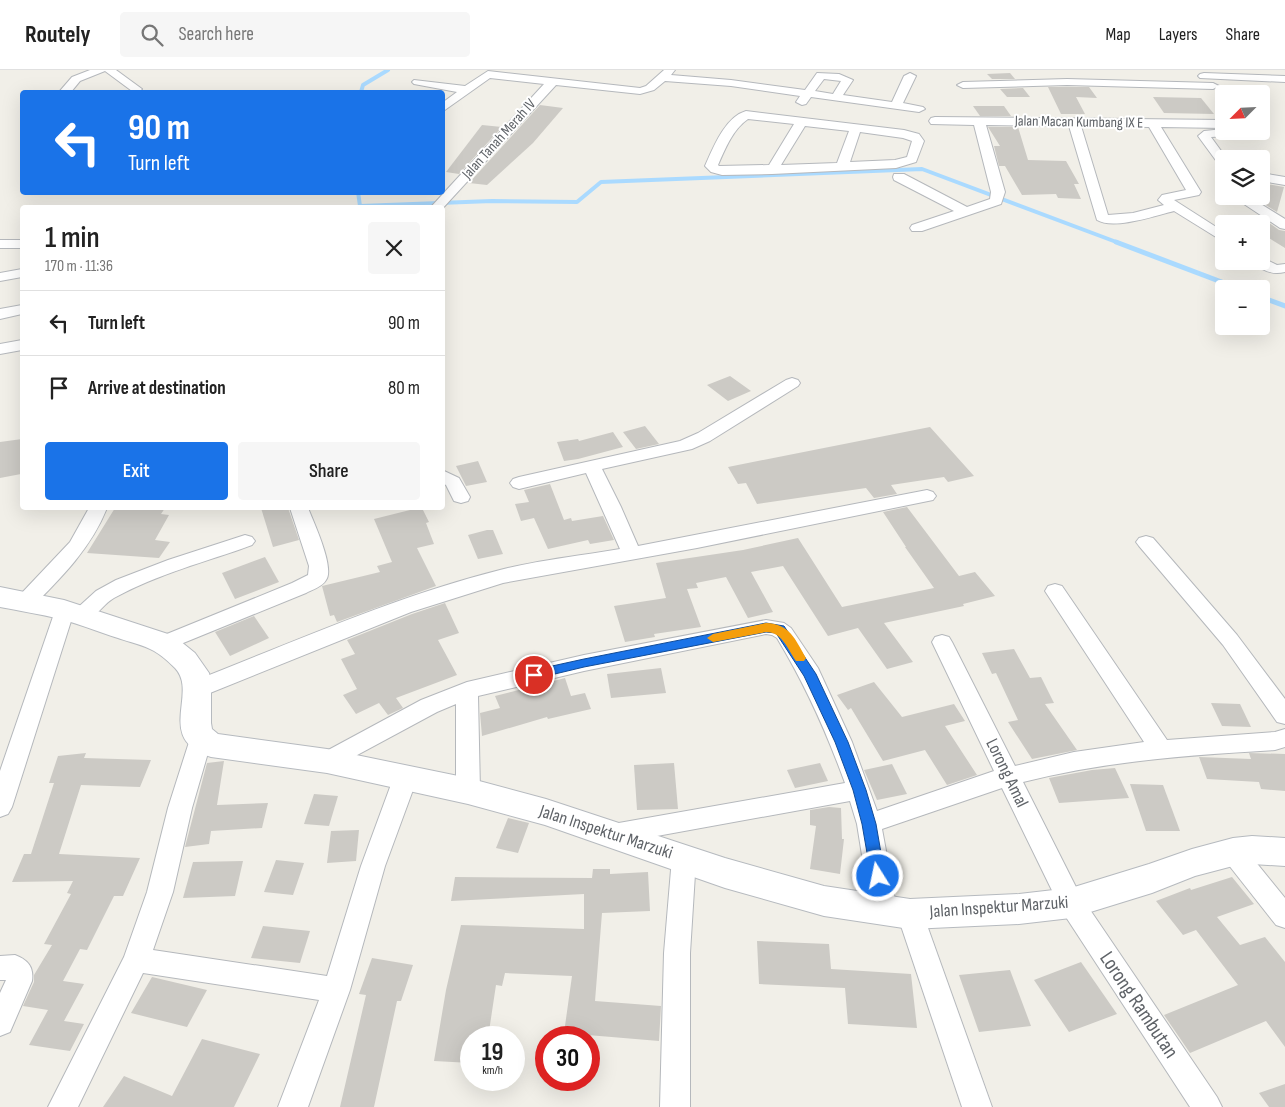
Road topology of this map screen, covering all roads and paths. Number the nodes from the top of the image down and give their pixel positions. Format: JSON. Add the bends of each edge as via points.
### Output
{"nodes":[{"id":1,"x":100,"y":70,"type":"edge"},
{"id":2,"x":109,"y":70,"type":"edge"},
{"id":3,"x":1264,"y":70,"type":"edge"},
{"id":4,"x":1011,"y":71,"type":"dead end"},
{"id":5,"x":500,"y":72,"type":"edge"},
{"id":6,"x":819,"y":72,"type":"edge"},
{"id":7,"x":666,"y":73,"type":"edge"},
{"id":8,"x":1201,"y":73,"type":"edge"},
{"id":9,"x":910,"y":76,"type":"dead end"},
{"id":10,"x":1280,"y":79,"type":"edge"},
{"id":11,"x":418,"y":82,"type":"dead end"},
{"id":12,"x":553,"y":82,"type":"junction"},
{"id":13,"x":1019,"y":83,"type":"junction"},
{"id":14,"x":963,"y":86,"type":"dead end"},
{"id":15,"x":136,"y":89,"type":"dead end"},
{"id":16,"x":67,"y":90,"type":"edge"},
{"id":17,"x":466,"y":90,"type":"junction"},
{"id":18,"x":807,"y":94,"type":"junction"},
{"id":19,"x":836,"y":98,"type":"junction"},
{"id":20,"x":896,"y":106,"type":"junction"},
{"id":21,"x":445,"y":107,"type":"edge"},
{"id":22,"x":919,"y":109,"type":"dead end"},
{"id":23,"x":796,"y":120,"type":"junction"},
{"id":24,"x":935,"y":121,"type":"dead end"},
{"id":25,"x":979,"y":122,"type":"junction"},
{"id":26,"x":1074,"y":122,"type":"junction"},
{"id":27,"x":1153,"y":123,"type":"junction"},
{"id":28,"x":1215,"y":124,"type":"edge"},
{"id":29,"x":856,"y":128,"type":"junction"},
{"id":30,"x":1215,"y":133,"type":"edge"},
{"id":31,"x":1215,"y":151,"type":"edge"},
{"id":32,"x":842,"y":167,"type":"junction"},
{"id":33,"x":772,"y":170,"type":"junction"},
{"id":34,"x":899,"y":177,"type":"dead end"},
{"id":35,"x":1270,"y":178,"type":"edge"},
{"id":36,"x":1285,"y":181,"type":"edge"},
{"id":37,"x":440,"y":204,"type":"edge"},
{"id":38,"x":1253,"y":205,"type":"edge"},
{"id":39,"x":1175,"y":207,"type":"junction"},
{"id":40,"x":967,"y":212,"type":"junction"},
{"id":41,"x":1285,"y":225,"type":"edge"},
{"id":42,"x":917,"y":228,"type":"dead end"},
{"id":43,"x":1215,"y":232,"type":"edge"},
{"id":44,"x":1,"y":244,"type":"edge"},
{"id":45,"x":20,"y":244,"type":"edge"},
{"id":46,"x":1270,"y":267,"type":"edge"},
{"id":47,"x":1285,"y":268,"type":"edge"},
{"id":48,"x":20,"y":273,"type":"edge"},
{"id":49,"x":0,"y":277,"type":"edge"},
{"id":50,"x":20,"y":310,"type":"edge"},
{"id":51,"x":0,"y":314,"type":"edge"},
{"id":52,"x":20,"y":345,"type":"edge"},
{"id":53,"x":0,"y":350,"type":"edge"},
{"id":54,"x":792,"y":383,"type":"dead end"},
{"id":55,"x":592,"y":467,"type":"junction"},
{"id":56,"x":445,"y":477,"type":"edge"},
{"id":57,"x":519,"y":483,"type":"dead end"},
{"id":58,"x":461,"y":496,"type":"dead end"},
{"id":59,"x":927,"y":496,"type":"dead end"},
{"id":60,"x":97,"y":510,"type":"edge"},
{"id":61,"x":299,"y":510,"type":"edge"},
{"id":62,"x":245,"y":541,"type":"dead end"},
{"id":63,"x":1146,"y":542,"type":"dead end"},
{"id":64,"x":631,"y":553,"type":"junction"},
{"id":65,"x":1055,"y":591,"type":"dead end"},
{"id":66,"x":13,"y":599,"type":"edge"},
{"id":67,"x":73,"y":613,"type":"junction"},
{"id":68,"x":942,"y":642,"type":"dead end"},
{"id":69,"x":164,"y":644,"type":"junction"},
{"id":70,"x":197,"y":689,"type":"junction"},
{"id":71,"x":467,"y":690,"type":"junction"},
{"id":72,"x":1285,"y":716,"type":"edge"},
{"id":73,"x":1285,"y":738,"type":"edge"},
{"id":74,"x":201,"y":739,"type":"junction"},
{"id":75,"x":1161,"y":748,"type":"junction"},
{"id":76,"x":327,"y":761,"type":"junction"},
{"id":77,"x":1008,"y":776,"type":"junction"},
{"id":78,"x":405,"y":779,"type":"junction"},
{"id":79,"x":859,"y":790,"type":"junction"},
{"id":80,"x":468,"y":791,"type":"junction"},
{"id":81,"x":0,"y":807,"type":"edge"},
{"id":82,"x":869,"y":824,"type":"junction"},
{"id":83,"x":614,"y":834,"type":"junction"},
{"id":84,"x":1233,"y":852,"type":"junction"},
{"id":85,"x":1285,"y":852,"type":"edge"},
{"id":86,"x":684,"y":858,"type":"junction"},
{"id":87,"x":1071,"y":903,"type":"junction"},
{"id":88,"x":897,"y":912,"type":"junction"},
{"id":89,"x":1285,"y":917,"type":"edge"},
{"id":90,"x":136,"y":960,"type":"junction"},
{"id":91,"x":0,"y":968,"type":"edge"},
{"id":92,"x":336,"y":990,"type":"junction"},
{"id":93,"x":0,"y":1023,"type":"edge"},
{"id":94,"x":63,"y":1107,"type":"edge"},
{"id":95,"x":293,"y":1107,"type":"edge"},
{"id":96,"x":675,"y":1107,"type":"edge"},
{"id":97,"x":977,"y":1107,"type":"edge"},
{"id":98,"x":1206,"y":1107,"type":"edge"}],
"edges":[{"from":1,"to":16,"type":"street","via":[[76,79]]},
{"from":2,"to":15,"type":"street"},
{"from":3,"to":10,"type":"street"},
{"from":4,"to":13,"type":"street"},
{"from":5,"to":12,"type":"street"},
{"from":5,"to":17,"type":"street","via":[[485,75]]},
{"from":6,"to":18,"type":"street"},
{"from":6,"to":19,"type":"street","via":[[848,80]]},
{"from":7,"to":12,"type":"street","via":[[648,89],[640,91]]},
{"from":7,"to":18,"type":"street","via":[[693,81]]},
{"from":8,"to":10,"type":"street"},
{"from":8,"to":13,"type":"street","via":[[1216,90],[1127,83]]},
{"from":9,"to":20,"type":"street"},
{"from":11,"to":17,"type":"street"},
{"from":12,"to":37,"type":"street","name":"Jalan Tanah Merah IV"},
{"from":13,"to":14,"type":"street"},
{"from":17,"to":21,"type":"street"},
{"from":18,"to":19,"type":"street"},
{"from":18,"to":23,"type":"street"},
{"from":19,"to":20,"type":"street"},
{"from":20,"to":22,"type":"street"},
{"from":23,"to":29,"type":"street"},
{"from":23,"to":33,"type":"street"},
{"from":23,"to":33,"type":"street","via":[[750,114],[740,118],[711,166],[722,171]]},
{"from":24,"to":25,"type":"street","name":"Jalan Macan Kumbang IX E"},
{"from":25,"to":26,"type":"street","name":"Jalan Macan Kumbang IX E"},
{"from":25,"to":40,"type":"street","via":[[997,198]]},
{"from":26,"to":27,"type":"street","name":"Jalan Macan Kumbang IX E"},
{"from":26,"to":39,"type":"street","via":[[1102,217],[1133,217]]},
{"from":27,"to":28,"type":"street","name":"Jalan Macan Kumbang IX E"},
{"from":27,"to":39,"type":"street","via":[[1194,192],[1165,199]]},
{"from":29,"to":32,"type":"street"},
{"from":29,"to":32,"type":"street","via":[[904,134],[918,141],[913,156],[907,161]]},
{"from":30,"to":31,"type":"street","via":[[1204,136]]},
{"from":32,"to":33,"type":"street"},
{"from":34,"to":40,"type":"street"},
{"from":35,"to":36,"type":"street"},
{"from":38,"to":41,"type":"street"},
{"from":39,"to":43,"type":"street"},
{"from":40,"to":42,"type":"street"},
{"from":44,"to":45,"type":"street"},
{"from":46,"to":47,"type":"street"},
{"from":48,"to":49,"type":"street"},
{"from":50,"to":51,"type":"street"},
{"from":52,"to":53,"type":"street"},
{"from":54,"to":55,"type":"street","via":[[697,441]]},
{"from":55,"to":57,"type":"street"},
{"from":55,"to":64,"type":"street"},
{"from":56,"to":58,"type":"street","via":[[453,482]]},
{"from":59,"to":64,"type":"street"},
{"from":60,"to":66,"type":"street","via":[[91,527],[58,569]]},
{"from":61,"to":69,"type":"street","via":[[320,566],[318,578]]},
{"from":62,"to":67,"type":"street","via":[[149,576]]},
{"from":63,"to":72,"type":"street","via":[[1230,640]]},
{"from":64,"to":70,"type":"street","via":[[502,576],[460,588]]},
{"from":65,"to":75,"type":"street"},
{"from":66,"to":67,"type":"street"},
{"from":67,"to":69,"type":"street"},
{"from":67,"to":81,"type":"street"},
{"from":68,"to":77,"type":"street","name":"Lorong Amal"},
{"from":69,"to":70,"type":"street","via":[[190,666]]},
{"from":70,"to":74,"type":"street","via":[[195,720]]},
{"from":71,"to":76,"type":"street","via":[[429,706]]},
{"from":71,"to":79,"type":"street","via":[[584,663],[777,628],[784,633],[810,674]]},
{"from":71,"to":80,"type":"street"},
{"from":73,"to":75,"type":"street","via":[[1275,742]]},
{"from":74,"to":76,"type":"street","name":"Jalan Inspektur Marzuki","via":[[211,745]]},
{"from":74,"to":90,"type":"street","via":[[160,892]]},
{"from":75,"to":77,"type":"street"},
{"from":76,"to":78,"type":"street","name":"Jalan Inspektur Marzuki"},
{"from":77,"to":82,"type":"street"},
{"from":77,"to":87,"type":"street","name":"Lorong Amal"},
{"from":78,"to":80,"type":"street","name":"Jalan Inspektur Marzuki"},
{"from":78,"to":92,"type":"street","via":[[373,866]]},
{"from":79,"to":82,"type":"street"},
{"from":79,"to":83,"type":"street"},
{"from":80,"to":83,"type":"street","name":"Jalan Inspektur Marzuki"},
{"from":82,"to":88,"type":"street"},
{"from":83,"to":86,"type":"street","name":"Jalan Inspektur Marzuki"},
{"from":84,"to":85,"type":"street","name":"Jalan Inspektur Marzuki"},
{"from":84,"to":87,"type":"street","name":"Jalan Inspektur Marzuki"},
{"from":84,"to":89,"type":"street"},
{"from":86,"to":88,"type":"street","name":"Jalan Inspektur Marzuki","via":[[824,901]]},
{"from":86,"to":96,"type":"street","via":[[677,953]]},
{"from":87,"to":88,"type":"street","name":"Jalan Inspektur Marzuki","via":[[1019,909]]},
{"from":87,"to":98,"type":"street","name":"Lorong Rambutan"},
{"from":88,"to":97,"type":"street"},
{"from":90,"to":92,"type":"street"},
{"from":90,"to":94,"type":"street"},
{"from":91,"to":93,"type":"street","via":[[15,967],[20,973]]},
{"from":92,"to":95,"type":"street"}]}
